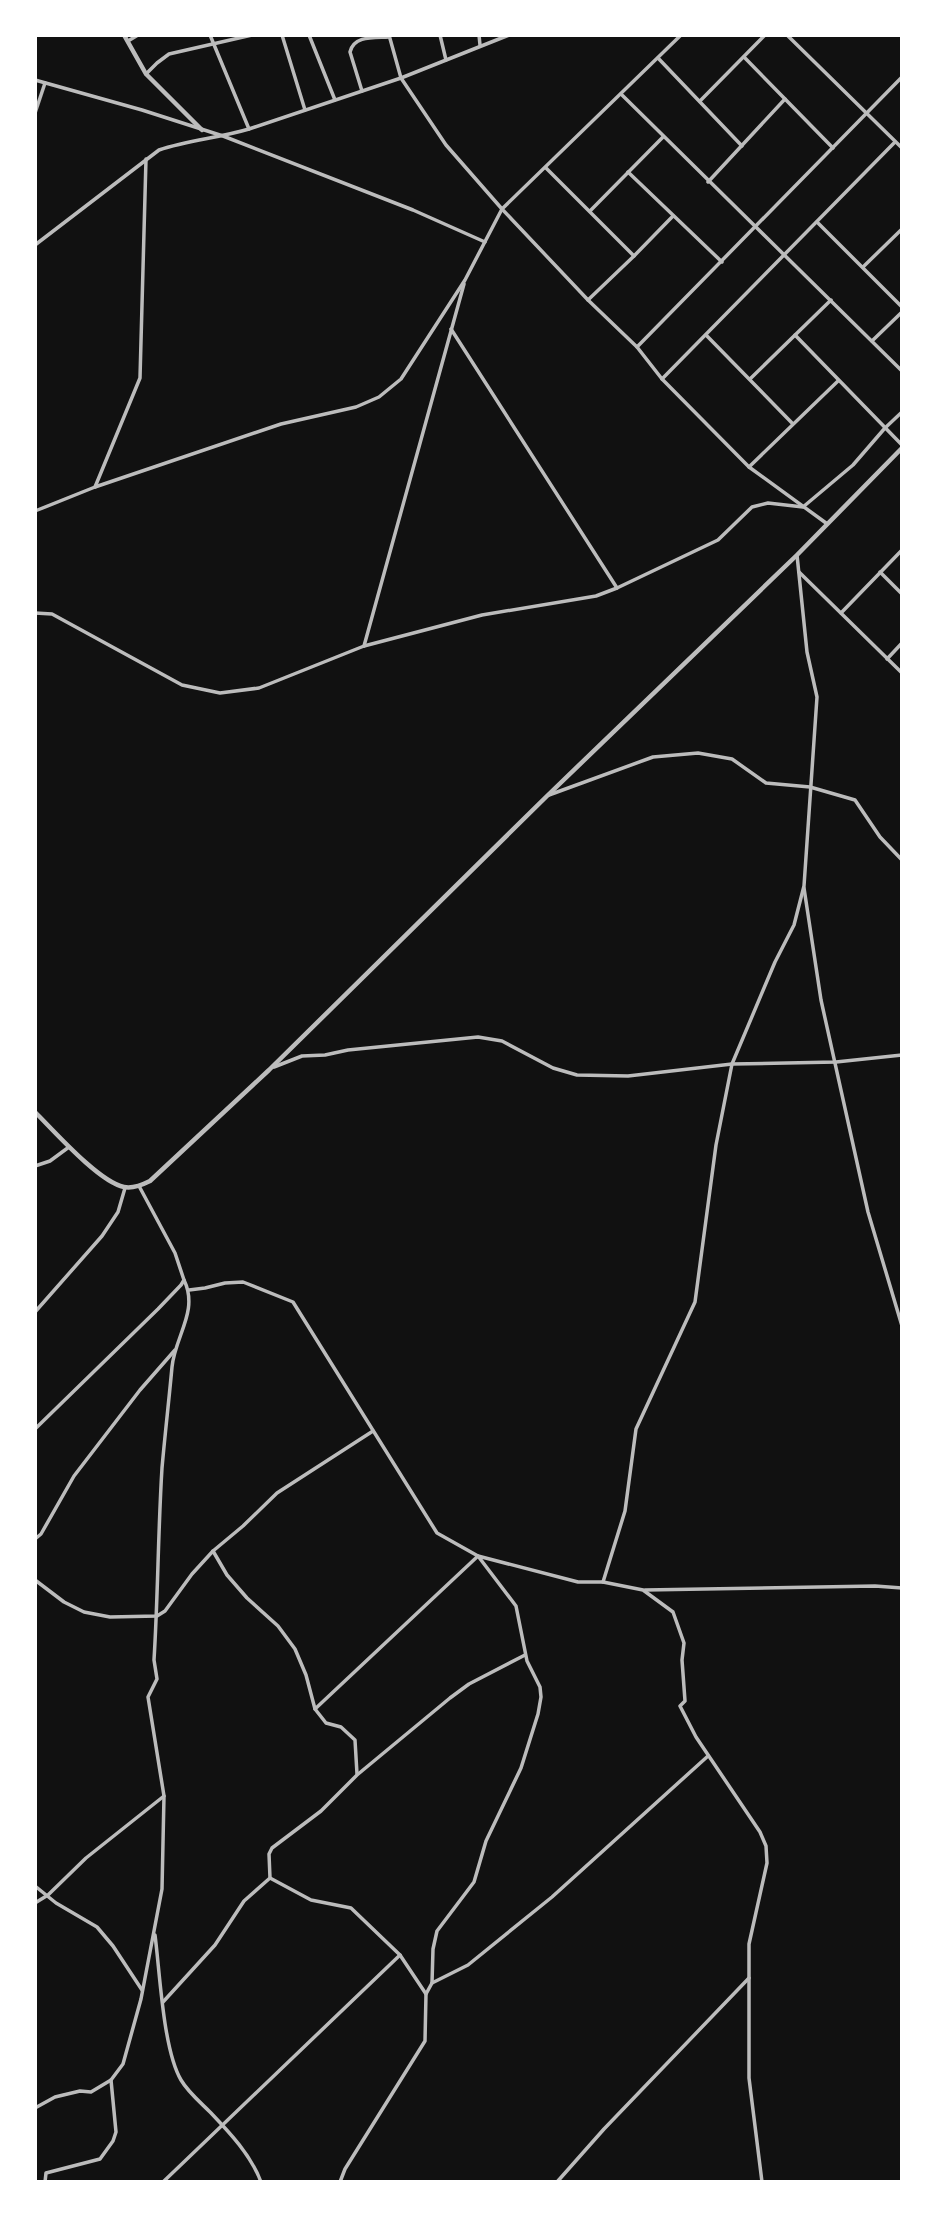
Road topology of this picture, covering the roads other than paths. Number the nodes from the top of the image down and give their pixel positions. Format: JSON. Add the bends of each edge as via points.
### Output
{"nodes":[{"id":1,"x":124,"y":35,"type":"edge"},
{"id":2,"x":138,"y":35,"type":"edge"},
{"id":3,"x":211,"y":35,"type":"edge"},
{"id":4,"x":253,"y":35,"type":"edge"},
{"id":5,"x":282,"y":35,"type":"edge"},
{"id":6,"x":309,"y":35,"type":"edge"},
{"id":7,"x":440,"y":35,"type":"edge"},
{"id":8,"x":479,"y":35,"type":"edge"},
{"id":9,"x":509,"y":35,"type":"edge"},
{"id":10,"x":681,"y":35,"type":"edge"},
{"id":11,"x":765,"y":35,"type":"edge"},
{"id":12,"x":787,"y":35,"type":"edge"},
{"id":13,"x":389,"y":36,"type":"edge"},
{"id":14,"x":127,"y":42,"type":"junction"},
{"id":15,"x":213,"y":43,"type":"junction"},
{"id":16,"x":481,"y":45,"type":"junction"},
{"id":17,"x":744,"y":57,"type":"junction"},
{"id":18,"x":658,"y":58,"type":"junction"},
{"id":19,"x":446,"y":60,"type":"junction"},
{"id":20,"x":146,"y":74,"type":"junction"},
{"id":21,"x":902,"y":77,"type":"edge"},
{"id":22,"x":401,"y":78,"type":"junction"},
{"id":23,"x":35,"y":80,"type":"edge"},
{"id":24,"x":45,"y":83,"type":"junction"},
{"id":25,"x":362,"y":91,"type":"junction"},
{"id":26,"x":621,"y":94,"type":"junction"},
{"id":27,"x":785,"y":99,"type":"junction"},
{"id":28,"x":335,"y":100,"type":"junction"},
{"id":29,"x":700,"y":101,"type":"junction"},
{"id":30,"x":305,"y":110,"type":"junction"},
{"id":31,"x":866,"y":112,"type":"junction"},
{"id":32,"x":35,"y":113,"type":"edge"},
{"id":33,"x":249,"y":129,"type":"junction"},
{"id":34,"x":202,"y":130,"type":"junction"},
{"id":35,"x":223,"y":136,"type":"junction"},
{"id":36,"x":663,"y":137,"type":"junction"},
{"id":37,"x":895,"y":142,"type":"junction"},
{"id":38,"x":742,"y":146,"type":"junction"},
{"id":39,"x":833,"y":148,"type":"junction"},
{"id":40,"x":902,"y":148,"type":"edge"},
{"id":41,"x":146,"y":159,"type":"junction"},
{"id":42,"x":546,"y":168,"type":"junction"},
{"id":43,"x":628,"y":172,"type":"junction"},
{"id":44,"x":708,"y":181,"type":"junction"},
{"id":45,"x":502,"y":209,"type":"junction"},
{"id":46,"x":590,"y":211,"type":"junction"},
{"id":47,"x":673,"y":216,"type":"junction"},
{"id":48,"x":817,"y":222,"type":"junction"},
{"id":49,"x":756,"y":228,"type":"junction"},
{"id":50,"x":902,"y":229,"type":"edge"},
{"id":51,"x":485,"y":242,"type":"junction"},
{"id":52,"x":35,"y":244,"type":"edge"},
{"id":53,"x":785,"y":255,"type":"junction"},
{"id":54,"x":634,"y":256,"type":"junction"},
{"id":55,"x":722,"y":262,"type":"junction"},
{"id":56,"x":863,"y":267,"type":"junction"},
{"id":57,"x":465,"y":280,"type":"junction"},
{"id":58,"x":588,"y":300,"type":"junction"},
{"id":59,"x":831,"y":300,"type":"junction"},
{"id":60,"x":902,"y":307,"type":"edge"},
{"id":61,"x":902,"y":312,"type":"edge"},
{"id":62,"x":451,"y":329,"type":"junction"},
{"id":63,"x":706,"y":335,"type":"junction"},
{"id":64,"x":795,"y":335,"type":"junction"},
{"id":65,"x":872,"y":341,"type":"junction"},
{"id":66,"x":637,"y":347,"type":"junction"},
{"id":67,"x":902,"y":371,"type":"edge"},
{"id":68,"x":662,"y":379,"type":"junction"},
{"id":69,"x":750,"y":379,"type":"junction"},
{"id":70,"x":838,"y":381,"type":"junction"},
{"id":71,"x":902,"y":412,"type":"edge"},
{"id":72,"x":792,"y":423,"type":"junction"},
{"id":73,"x":885,"y":428,"type":"junction"},
{"id":74,"x":902,"y":447,"type":"edge"},
{"id":75,"x":749,"y":467,"type":"junction"},
{"id":76,"x":95,"y":486,"type":"junction"},
{"id":77,"x":803,"y":507,"type":"junction"},
{"id":78,"x":35,"y":511,"type":"edge"},
{"id":79,"x":826,"y":523,"type":"junction"},
{"id":80,"x":902,"y":551,"type":"edge"},
{"id":81,"x":797,"y":555,"type":"junction"},
{"id":82,"x":798,"y":570,"type":"junction"},
{"id":83,"x":880,"y":572,"type":"junction"},
{"id":84,"x":617,"y":588,"type":"junction"},
{"id":85,"x":902,"y":594,"type":"edge"},
{"id":86,"x":35,"y":613,"type":"edge"},
{"id":87,"x":841,"y":613,"type":"junction"},
{"id":88,"x":902,"y":643,"type":"edge"},
{"id":89,"x":364,"y":646,"type":"junction"},
{"id":90,"x":887,"y":659,"type":"junction"},
{"id":91,"x":902,"y":673,"type":"edge"},
{"id":92,"x":810,"y":787,"type":"junction"},
{"id":93,"x":547,"y":796,"type":"junction"},
{"id":94,"x":902,"y":860,"type":"edge"},
{"id":95,"x":804,"y":886,"type":"junction"},
{"id":96,"x":902,"y":1055,"type":"edge"},
{"id":97,"x":836,"y":1062,"type":"junction"},
{"id":98,"x":733,"y":1064,"type":"junction"},
{"id":99,"x":269,"y":1070,"type":"junction"},
{"id":100,"x":35,"y":1112,"type":"edge"},
{"id":101,"x":69,"y":1146,"type":"junction"},
{"id":102,"x":35,"y":1166,"type":"edge"},
{"id":103,"x":139,"y":1186,"type":"junction"},
{"id":104,"x":125,"y":1188,"type":"junction"},
{"id":105,"x":184,"y":1280,"type":"junction"},
{"id":106,"x":189,"y":1290,"type":"junction"},
{"id":107,"x":35,"y":1312,"type":"edge"},
{"id":108,"x":902,"y":1326,"type":"edge"},
{"id":109,"x":178,"y":1346,"type":"junction"},
{"id":110,"x":35,"y":1429,"type":"edge"},
{"id":111,"x":373,"y":1431,"type":"junction"},
{"id":112,"x":35,"y":1539,"type":"edge"},
{"id":113,"x":213,"y":1551,"type":"junction"},
{"id":114,"x":478,"y":1556,"type":"junction"},
{"id":115,"x":35,"y":1580,"type":"edge"},
{"id":116,"x":603,"y":1582,"type":"junction"},
{"id":117,"x":902,"y":1588,"type":"edge"},
{"id":118,"x":643,"y":1591,"type":"junction"},
{"id":119,"x":156,"y":1616,"type":"junction"},
{"id":120,"x":526,"y":1654,"type":"junction"},
{"id":121,"x":315,"y":1709,"type":"junction"},
{"id":122,"x":709,"y":1756,"type":"junction"},
{"id":123,"x":358,"y":1775,"type":"junction"},
{"id":124,"x":164,"y":1796,"type":"junction"},
{"id":125,"x":270,"y":1878,"type":"junction"},
{"id":126,"x":35,"y":1886,"type":"edge"},
{"id":127,"x":48,"y":1895,"type":"junction"},
{"id":128,"x":35,"y":1903,"type":"edge"},
{"id":129,"x":154,"y":1930,"type":"junction"},
{"id":130,"x":400,"y":1955,"type":"junction"},
{"id":131,"x":749,"y":1978,"type":"junction"},
{"id":132,"x":432,"y":1983,"type":"junction"},
{"id":133,"x":142,"y":1991,"type":"junction"},
{"id":134,"x":426,"y":1994,"type":"junction"},
{"id":135,"x":163,"y":2002,"type":"junction"},
{"id":136,"x":111,"y":2080,"type":"junction"},
{"id":137,"x":35,"y":2108,"type":"edge"},
{"id":138,"x":223,"y":2127,"type":"junction"},
{"id":139,"x":45,"y":2182,"type":"edge"},
{"id":140,"x":163,"y":2182,"type":"edge"},
{"id":141,"x":261,"y":2182,"type":"edge"},
{"id":142,"x":340,"y":2182,"type":"edge"},
{"id":143,"x":557,"y":2182,"type":"edge"},
{"id":144,"x":762,"y":2182,"type":"edge"}],
"edges":[{"from":1,"to":14,"type":"street"},
{"from":2,"to":14,"type":"street"},
{"from":3,"to":15,"type":"street"},
{"from":4,"to":15,"type":"street"},
{"from":5,"to":30,"type":"street"},
{"from":6,"to":28,"type":"street"},
{"from":7,"to":19,"type":"street"},
{"from":8,"to":16,"type":"street"},
{"from":9,"to":16,"type":"street"},
{"from":10,"to":18,"type":"street"},
{"from":11,"to":17,"type":"street"},
{"from":12,"to":31,"type":"street"},
{"from":13,"to":22,"type":"street"},
{"from":13,"to":25,"type":"street","via":[[363,39],[351,46]]},
{"from":14,"to":20,"type":"street"},
{"from":15,"to":20,"type":"street","via":[[169,54]]},
{"from":15,"to":33,"type":"street"},
{"from":16,"to":19,"type":"street"},
{"from":17,"to":27,"type":"street"},
{"from":17,"to":29,"type":"street"},
{"from":18,"to":26,"type":"street"},
{"from":18,"to":29,"type":"street"},
{"from":19,"to":22,"type":"street"},
{"from":20,"to":34,"type":"street"},
{"from":21,"to":31,"type":"street"},
{"from":22,"to":25,"type":"street"},
{"from":22,"to":45,"type":"street","via":[[446,145]]},
{"from":23,"to":24,"type":"street"},
{"from":24,"to":32,"type":"street"},
{"from":24,"to":34,"type":"street"},
{"from":25,"to":28,"type":"street"},
{"from":26,"to":36,"type":"street"},
{"from":26,"to":42,"type":"street"},
{"from":27,"to":38,"type":"street"},
{"from":27,"to":39,"type":"street"},
{"from":28,"to":30,"type":"street"},
{"from":29,"to":38,"type":"street"},
{"from":30,"to":33,"type":"street"},
{"from":31,"to":37,"type":"street"},
{"from":31,"to":39,"type":"street"},
{"from":33,"to":35,"type":"street"},
{"from":34,"to":35,"type":"street"},
{"from":35,"to":41,"type":"street","via":[[179,143]]},
{"from":35,"to":51,"type":"street"},
{"from":36,"to":43,"type":"street"},
{"from":36,"to":44,"type":"street"},
{"from":37,"to":40,"type":"street"},
{"from":37,"to":48,"type":"street"},
{"from":38,"to":44,"type":"street"},
{"from":39,"to":49,"type":"street"},
{"from":41,"to":52,"type":"street"},
{"from":41,"to":76,"type":"street","via":[[140,378]]},
{"from":42,"to":45,"type":"street"},
{"from":42,"to":46,"type":"street"},
{"from":43,"to":46,"type":"street"},
{"from":43,"to":47,"type":"street"},
{"from":44,"to":49,"type":"street"},
{"from":45,"to":51,"type":"street"},
{"from":45,"to":58,"type":"street"},
{"from":46,"to":54,"type":"street"},
{"from":47,"to":54,"type":"street"},
{"from":47,"to":55,"type":"street"},
{"from":48,"to":53,"type":"street"},
{"from":48,"to":56,"type":"street"},
{"from":49,"to":53,"type":"street"},
{"from":49,"to":55,"type":"street"},
{"from":50,"to":56,"type":"street"},
{"from":51,"to":57,"type":"street"},
{"from":53,"to":59,"type":"street"},
{"from":53,"to":63,"type":"street"},
{"from":54,"to":58,"type":"street"},
{"from":55,"to":66,"type":"street"},
{"from":56,"to":60,"type":"street"},
{"from":57,"to":62,"type":"street"},
{"from":57,"to":76,"type":"street","via":[[401,379],[379,397],[356,407],[281,424]]},
{"from":58,"to":66,"type":"street"},
{"from":59,"to":64,"type":"street"},
{"from":59,"to":65,"type":"street"},
{"from":61,"to":65,"type":"street"},
{"from":62,"to":84,"type":"street"},
{"from":62,"to":89,"type":"street"},
{"from":63,"to":68,"type":"street"},
{"from":63,"to":69,"type":"street"},
{"from":64,"to":69,"type":"street"},
{"from":64,"to":70,"type":"street"},
{"from":65,"to":67,"type":"street"},
{"from":66,"to":68,"type":"street"},
{"from":68,"to":75,"type":"street"},
{"from":69,"to":72,"type":"street"},
{"from":70,"to":72,"type":"street"},
{"from":70,"to":73,"type":"street"},
{"from":71,"to":73,"type":"street"},
{"from":72,"to":75,"type":"street"},
{"from":73,"to":74,"type":"street"},
{"from":73,"to":77,"type":"street","via":[[853,465]]},
{"from":74,"to":79,"type":"street"},
{"from":75,"to":77,"type":"street"},
{"from":76,"to":78,"type":"street"},
{"from":77,"to":79,"type":"street"},
{"from":77,"to":84,"type":"street","via":[[768,503],[752,507],[718,540]]},
{"from":79,"to":81,"type":"street"},
{"from":80,"to":83,"type":"street"},
{"from":81,"to":82,"type":"street"},
{"from":81,"to":93,"type":"street"},
{"from":82,"to":87,"type":"street"},
{"from":82,"to":92,"type":"street","via":[[817,697]]},
{"from":83,"to":85,"type":"street"},
{"from":83,"to":87,"type":"street"},
{"from":84,"to":89,"type":"street","via":[[596,596],[482,615]]},
{"from":86,"to":89,"type":"street","via":[[52,614],[182,685],[220,693],[259,688]]},
{"from":87,"to":90,"type":"street"},
{"from":88,"to":90,"type":"street"},
{"from":90,"to":91,"type":"street"},
{"from":92,"to":93,"type":"street","via":[[766,783],[732,759],[698,753],[653,757]]},
{"from":92,"to":94,"type":"street","via":[[855,800]]},
{"from":92,"to":95,"type":"street"},
{"from":93,"to":99,"type":"street"},
{"from":95,"to":97,"type":"street","via":[[821,1000]]},
{"from":95,"to":98,"type":"street","via":[[794,925]]},
{"from":96,"to":97,"type":"street"},
{"from":97,"to":98,"type":"street"},
{"from":97,"to":108,"type":"street","via":[[868,1212]]},
{"from":98,"to":99,"type":"street","via":[[628,1076],[577,1075],[502,1041],[478,1037],[302,1056]]},
{"from":98,"to":116,"type":"street","via":[[716,1145],[695,1302],[636,1429],[625,1511]]},
{"from":99,"to":103,"type":"street","via":[[150,1181]]},
{"from":100,"to":101,"type":"street"},
{"from":101,"to":102,"type":"street"},
{"from":101,"to":104,"type":"street","via":[[109,1182]]},
{"from":103,"to":104,"type":"street"},
{"from":103,"to":105,"type":"street","via":[[175,1253]]},
{"from":104,"to":107,"type":"street","via":[[118,1212],[102,1236]]},
{"from":105,"to":106,"type":"street"},
{"from":105,"to":110,"type":"street"},
{"from":106,"to":109,"type":"street","via":[[187,1322]]},
{"from":106,"to":111,"type":"street","via":[[243,1282],[293,1302]]},
{"from":109,"to":112,"type":"street","via":[[74,1476]]},
{"from":109,"to":119,"type":"street","via":[[172,1361],[162,1469]]},
{"from":111,"to":113,"type":"street","via":[[277,1493]]},
{"from":111,"to":114,"type":"street","via":[[437,1533]]},
{"from":113,"to":119,"type":"street"},
{"from":113,"to":121,"type":"street","via":[[227,1575],[295,1648]]},
{"from":114,"to":116,"type":"street","via":[[578,1581]]},
{"from":114,"to":120,"type":"street","via":[[516,1606]]},
{"from":114,"to":121,"type":"street"},
{"from":115,"to":119,"type":"street","via":[[85,1612],[110,1617]]},
{"from":116,"to":118,"type":"street"},
{"from":117,"to":118,"type":"street"},
{"from":118,"to":122,"type":"street","via":[[673,1612],[684,1643],[685,1701],[680,1706]]},
{"from":119,"to":124,"type":"street","via":[[158,1679],[148,1697]]},
{"from":120,"to":123,"type":"street","via":[[469,1684]]},
{"from":120,"to":132,"type":"street","via":[[541,1687],[538,1714],[474,1882],[437,1931]]},
{"from":121,"to":123,"type":"street","via":[[326,1723],[341,1727],[355,1740]]},
{"from":122,"to":131,"type":"street","via":[[766,1846],[767,1863],[749,1944]]},
{"from":122,"to":132,"type":"street","via":[[542,1905],[468,1965]]},
{"from":123,"to":125,"type":"street","via":[[333,1801],[272,1848]]},
{"from":124,"to":127,"type":"street"},
{"from":124,"to":129,"type":"street","via":[[162,1889]]},
{"from":125,"to":130,"type":"street","via":[[310,1900],[351,1908]]},
{"from":125,"to":135,"type":"street","via":[[244,1901],[215,1945]]},
{"from":126,"to":127,"type":"street"},
{"from":127,"to":128,"type":"street"},
{"from":127,"to":133,"type":"street","via":[[97,1927]]},
{"from":129,"to":133,"type":"street"},
{"from":129,"to":135,"type":"street"},
{"from":130,"to":134,"type":"street"},
{"from":130,"to":138,"type":"street"},
{"from":131,"to":143,"type":"street"},
{"from":131,"to":144,"type":"street","via":[[749,2078]]},
{"from":132,"to":134,"type":"street"},
{"from":133,"to":136,"type":"street","via":[[123,2064]]},
{"from":134,"to":142,"type":"street","via":[[425,2041]]},
{"from":135,"to":138,"type":"street","via":[[180,2079]]},
{"from":136,"to":137,"type":"street","via":[[92,2092],[55,2097]]},
{"from":136,"to":139,"type":"street","via":[[113,2141],[100,2159],[46,2173]]},
{"from":138,"to":140,"type":"street"},
{"from":138,"to":141,"type":"street"}]}
